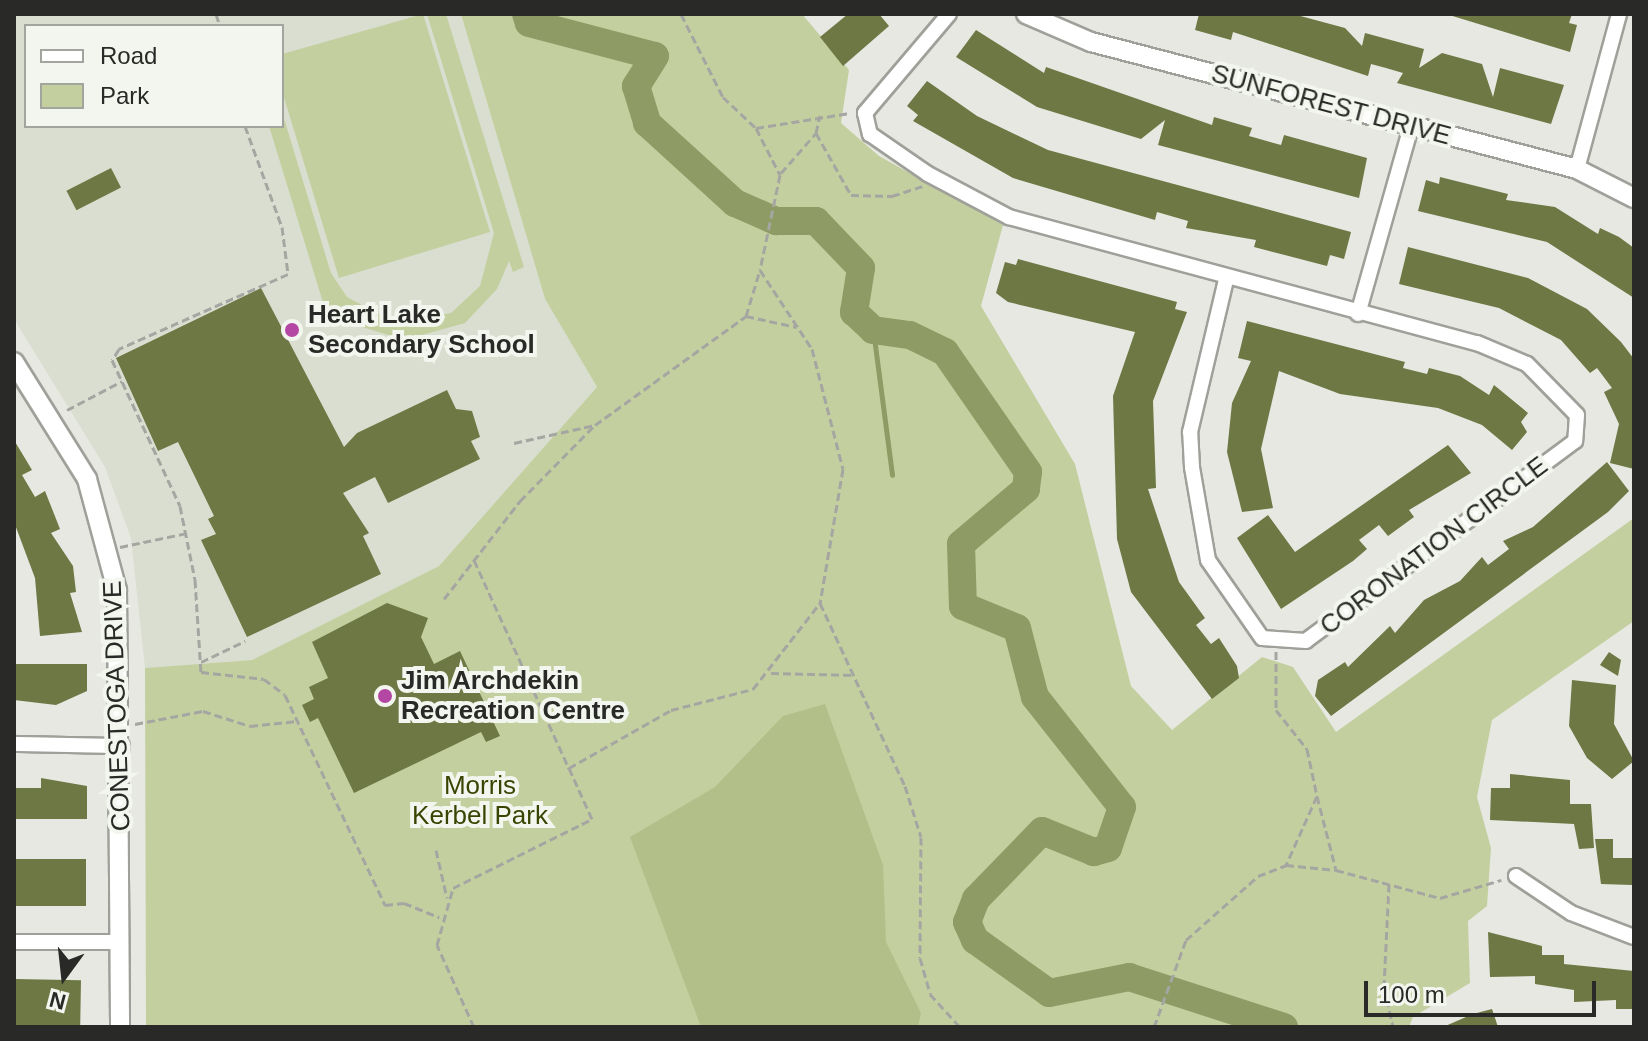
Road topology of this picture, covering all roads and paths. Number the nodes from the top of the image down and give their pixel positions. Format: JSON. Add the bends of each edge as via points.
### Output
{"nodes":[{"id":1,"x":681,"y":14,"type":"edge"},
{"id":2,"x":949,"y":14,"type":"edge"},
{"id":3,"x":1026,"y":14,"type":"edge"},
{"id":4,"x":1619,"y":14,"type":"edge"},
{"id":5,"x":865,"y":113,"type":"junction"},
{"id":6,"x":820,"y":115,"type":"junction"},
{"id":7,"x":1411,"y":127,"type":"junction"},
{"id":8,"x":246,"y":128,"type":"edge"},
{"id":9,"x":756,"y":128,"type":"junction"},
{"id":10,"x":816,"y":133,"type":"junction"},
{"id":11,"x":1577,"y":169,"type":"junction"},
{"id":12,"x":928,"y":174,"type":"junction"},
{"id":13,"x":780,"y":175,"type":"junction"},
{"id":14,"x":1634,"y":198,"type":"edge"},
{"id":15,"x":760,"y":270,"type":"junction"},
{"id":16,"x":1226,"y":280,"type":"junction"},
{"id":17,"x":1358,"y":314,"type":"junction"},
{"id":18,"x":746,"y":316,"type":"junction"},
{"id":19,"x":797,"y":327,"type":"junction"},
{"id":20,"x":14,"y":362,"type":"edge"},
{"id":21,"x":122,"y":381,"type":"junction"},
{"id":22,"x":67,"y":410,"type":"dead end"},
{"id":23,"x":595,"y":425,"type":"junction"},
{"id":24,"x":514,"y":443,"type":"dead end"},
{"id":25,"x":187,"y":533,"type":"junction"},
{"id":26,"x":109,"y":549,"type":"junction"},
{"id":27,"x":474,"y":560,"type":"junction"},
{"id":28,"x":444,"y":599,"type":"dead end"},
{"id":29,"x":820,"y":603,"type":"junction"},
{"id":30,"x":245,"y":641,"type":"dead end"},
{"id":31,"x":1277,"y":645,"type":"junction"},
{"id":32,"x":201,"y":662,"type":"junction"},
{"id":33,"x":771,"y":673,"type":"junction"},
{"id":34,"x":855,"y":675,"type":"junction"},
{"id":35,"x":298,"y":721,"type":"junction"},
{"id":36,"x":122,"y":724,"type":"junction"},
{"id":37,"x":14,"y":744,"type":"edge"},
{"id":38,"x":122,"y":746,"type":"junction"},
{"id":39,"x":569,"y":768,"type":"junction"},
{"id":40,"x":1317,"y":796,"type":"junction"},
{"id":41,"x":436,"y":850,"type":"dead end"},
{"id":42,"x":1286,"y":865,"type":"junction"},
{"id":43,"x":1336,"y":870,"type":"junction"},
{"id":44,"x":1516,"y":876,"type":"joint"},
{"id":45,"x":1389,"y":884,"type":"junction"},
{"id":46,"x":447,"y":898,"type":"junction"},
{"id":47,"x":439,"y":917,"type":"junction"},
{"id":48,"x":1634,"y":937,"type":"edge"},
{"id":49,"x":14,"y":942,"type":"edge"},
{"id":50,"x":120,"y":942,"type":"junction"},
{"id":51,"x":120,"y":1027,"type":"edge"},
{"id":52,"x":474,"y":1027,"type":"edge"},
{"id":53,"x":960,"y":1027,"type":"edge"},
{"id":54,"x":1154,"y":1027,"type":"edge"},
{"id":55,"x":1393,"y":1027,"type":"edge"}],
"edges":[{"from":1,"to":9,"type":"path","via":[[723,97]]},
{"from":2,"to":5,"type":"street"},
{"from":3,"to":7,"type":"street","name":"SUNFOREST DRIVE","via":[[1091,42]]},
{"from":4,"to":11,"type":"street"},
{"from":5,"to":6,"type":"path"},
{"from":5,"to":12,"type":"street","name":"CORONATION CIRCLE","via":[[870,134]]},
{"from":6,"to":9,"type":"path"},
{"from":6,"to":10,"type":"path"},
{"from":7,"to":11,"type":"street","name":"SUNFOREST DRIVE"},
{"from":7,"to":17,"type":"street"},
{"from":8,"to":21,"type":"path","via":[[282,227],[288,274],[119,349],[112,360]]},
{"from":9,"to":13,"type":"path"},
{"from":10,"to":12,"type":"path","via":[[851,195],[920,190]]},
{"from":10,"to":13,"type":"path"},
{"from":11,"to":14,"type":"street","name":"SUNFOREST DRIVE"},
{"from":12,"to":16,"type":"street","name":"CORONATION CIRCLE","via":[[1009,217]]},
{"from":13,"to":15,"type":"path"},
{"from":15,"to":18,"type":"path"},
{"from":15,"to":19,"type":"path"},
{"from":16,"to":17,"type":"street","name":"CORONATION CIRCLE"},
{"from":16,"to":31,"type":"street","via":[[1190,432],[1192,467],[1208,560],[1262,638]]},
{"from":17,"to":31,"type":"street","name":"CORONATION CIRCLE","via":[[1477,343],[1527,364],[1577,415],[1575,441],[1306,641]]},
{"from":18,"to":19,"type":"path"},
{"from":18,"to":23,"type":"path","via":[[688,365]]},
{"from":19,"to":29,"type":"path","via":[[825,388],[843,469]]},
{"from":20,"to":26,"type":"street","name":"CONESTOGA DRIVE","via":[[87,479]]},
{"from":21,"to":22,"type":"path"},
{"from":21,"to":25,"type":"path"},
{"from":23,"to":24,"type":"path"},
{"from":23,"to":27,"type":"path"},
{"from":25,"to":26,"type":"path"},
{"from":25,"to":32,"type":"path"},
{"from":26,"to":36,"type":"street","name":"CONESTOGA DRIVE"},
{"from":27,"to":28,"type":"path"},
{"from":27,"to":39,"type":"path"},
{"from":29,"to":33,"type":"path"},
{"from":29,"to":34,"type":"path"},
{"from":30,"to":32,"type":"path"},
{"from":31,"to":40,"type":"path","via":[[1276,710],[1307,749]]},
{"from":32,"to":35,"type":"path","via":[[201,672],[276,685]]},
{"from":33,"to":34,"type":"path"},
{"from":33,"to":39,"type":"path","via":[[753,689],[671,710]]},
{"from":34,"to":53,"type":"path","via":[[921,837],[919,936],[930,994]]},
{"from":35,"to":36,"type":"path","via":[[250,726],[203,711]]},
{"from":35,"to":47,"type":"path","via":[[385,905],[404,903]]},
{"from":36,"to":38,"type":"street","name":"CONESTOGA DRIVE"},
{"from":37,"to":38,"type":"street"},
{"from":38,"to":50,"type":"street","name":"CONESTOGA DRIVE"},
{"from":39,"to":46,"type":"path","via":[[592,819],[453,888]]},
{"from":40,"to":42,"type":"path"},
{"from":40,"to":43,"type":"path"},
{"from":41,"to":46,"type":"path"},
{"from":42,"to":43,"type":"path"},
{"from":42,"to":54,"type":"path","via":[[1258,876],[1215,912],[1172,964]]},
{"from":43,"to":45,"type":"path"},
{"from":44,"to":45,"type":"path","via":[[1440,898]]},
{"from":44,"to":48,"type":"street","via":[[1571,913]]},
{"from":45,"to":55,"type":"path","via":[[1384,987]]},
{"from":46,"to":47,"type":"path"},
{"from":47,"to":52,"type":"path","via":[[437,945]]},
{"from":49,"to":50,"type":"street"},
{"from":50,"to":51,"type":"street","name":"CONESTOGA DRIVE"}]}
